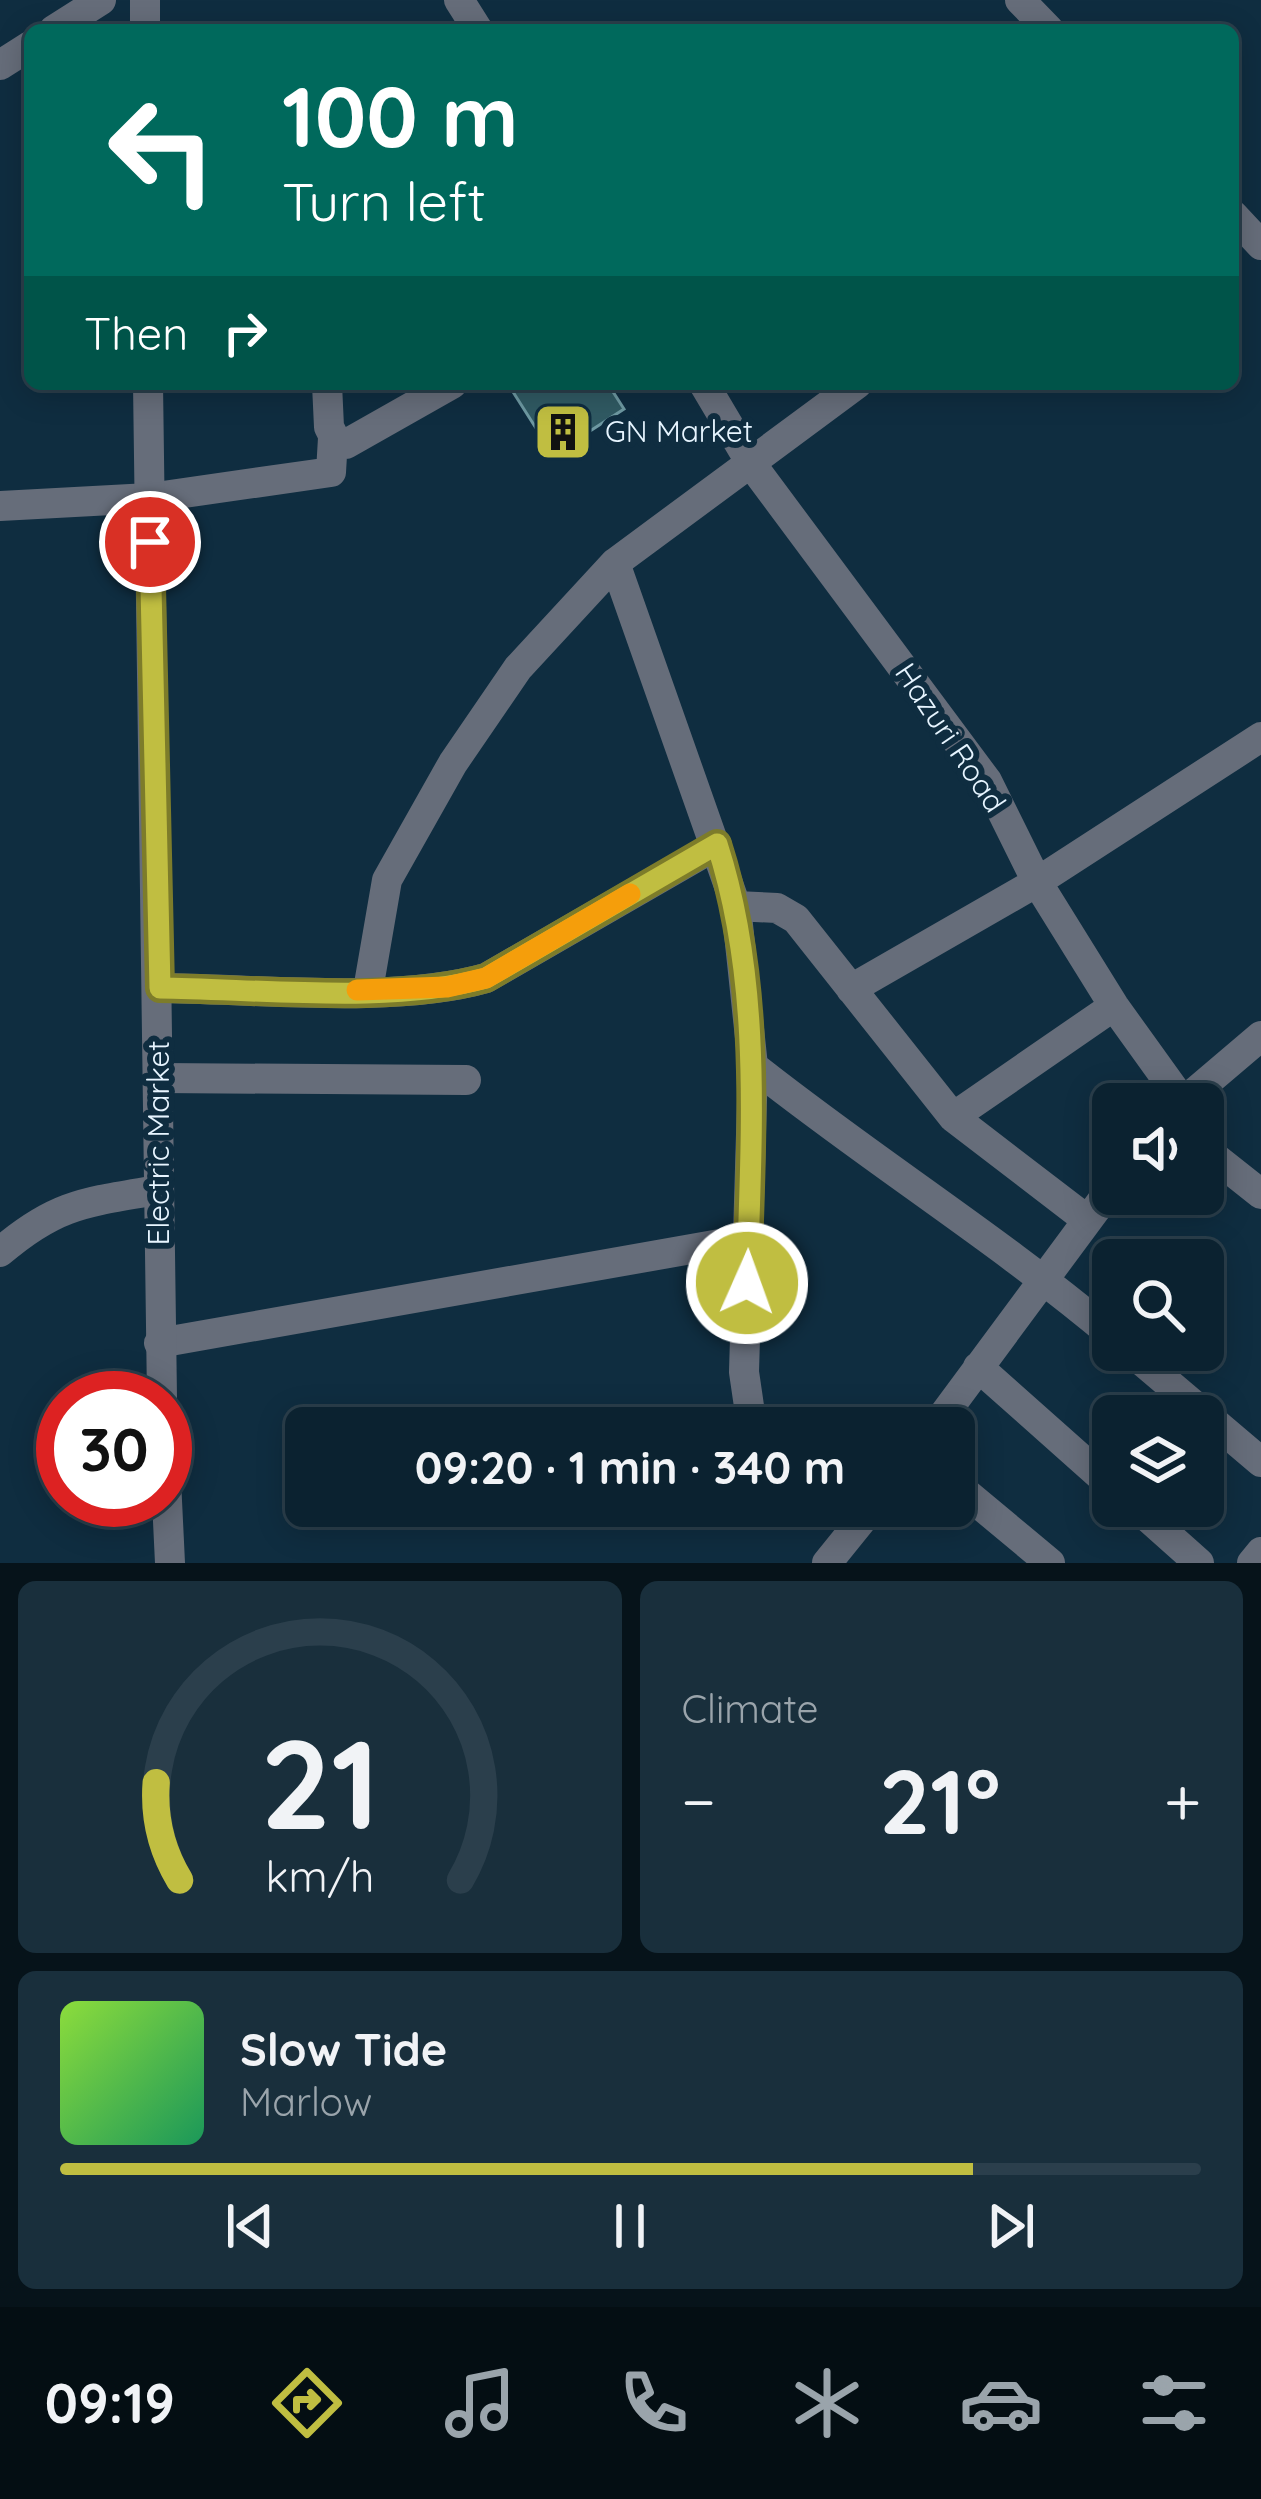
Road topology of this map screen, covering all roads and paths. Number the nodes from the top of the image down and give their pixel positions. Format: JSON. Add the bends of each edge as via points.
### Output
{"nodes":[{"id":1,"x":100,"y":0,"type":"edge"},
{"id":2,"x":1021,"y":0,"type":"edge"},
{"id":3,"x":63,"y":24,"type":"edge"},
{"id":4,"x":1043,"y":24,"type":"edge"},
{"id":5,"x":1239,"y":221,"type":"edge"},
{"id":6,"x":1261,"y":245,"type":"edge"},
{"id":7,"x":148,"y":390,"type":"edge"},
{"id":8,"x":328,"y":390,"type":"edge"},
{"id":9,"x":442,"y":390,"type":"edge"},
{"id":10,"x":708,"y":390,"type":"edge"},
{"id":11,"x":849,"y":390,"type":"edge"},
{"id":12,"x":333,"y":438,"type":"junction"},
{"id":13,"x":752,"y":465,"type":"junction"},
{"id":14,"x":149,"y":498,"type":"junction"},
{"id":15,"x":0,"y":506,"type":"edge"},
{"id":16,"x":615,"y":563,"type":"junction"},
{"id":17,"x":1261,"y":736,"type":"edge"},
{"id":18,"x":717,"y":844,"type":"junction"},
{"id":19,"x":1037,"y":882,"type":"junction"},
{"id":20,"x":736,"y":906,"type":"junction"},
{"id":21,"x":160,"y":988,"type":"junction"},
{"id":22,"x":851,"y":989,"type":"junction"},
{"id":23,"x":368,"y":990,"type":"junction"},
{"id":24,"x":1114,"y":1006,"type":"junction"},
{"id":25,"x":1261,"y":1036,"type":"edge"},
{"id":26,"x":753,"y":1066,"type":"junction"},
{"id":27,"x":160,"y":1078,"type":"junction"},
{"id":28,"x":466,"y":1080,"type":"dead end"},
{"id":29,"x":1168,"y":1083,"type":"edge"},
{"id":30,"x":1206,"y":1083,"type":"edge"},
{"id":31,"x":953,"y":1117,"type":"junction"},
{"id":32,"x":1224,"y":1165,"type":"edge"},
{"id":33,"x":158,"y":1190,"type":"junction"},
{"id":34,"x":1261,"y":1194,"type":"edge"},
{"id":35,"x":1092,"y":1212,"type":"edge"},
{"id":36,"x":1086,"y":1219,"type":"junction"},
{"id":37,"x":748,"y":1239,"type":"junction"},
{"id":38,"x":0,"y":1252,"type":"edge"},
{"id":39,"x":1043,"y":1277,"type":"junction"},
{"id":40,"x":1092,"y":1318,"type":"edge"},
{"id":41,"x":159,"y":1343,"type":"junction"},
{"id":42,"x":977,"y":1367,"type":"junction"},
{"id":43,"x":161,"y":1371,"type":"edge"},
{"id":44,"x":1155,"y":1371,"type":"edge"},
{"id":45,"x":748,"y":1407,"type":"edge"},
{"id":46,"x":949,"y":1407,"type":"edge"},
{"id":47,"x":1261,"y":1462,"type":"edge"},
{"id":48,"x":1092,"y":1468,"type":"edge"},
{"id":49,"x":975,"y":1500,"type":"edge"},
{"id":50,"x":168,"y":1527,"type":"edge"},
{"id":51,"x":848,"y":1527,"type":"edge"},
{"id":52,"x":1159,"y":1527,"type":"edge"},
{"id":53,"x":1261,"y":1552,"type":"edge"},
{"id":54,"x":170,"y":1563,"type":"edge"},
{"id":55,"x":827,"y":1563,"type":"edge"},
{"id":56,"x":1050,"y":1563,"type":"edge"},
{"id":57,"x":1199,"y":1563,"type":"edge"},
{"id":58,"x":1252,"y":1563,"type":"edge"}],
"edges":[{"from":1,"to":3,"type":"street"},
{"from":2,"to":4,"type":"street"},
{"from":5,"to":6,"type":"street"},
{"from":7,"to":14,"type":"street","name":"Electric Market"},
{"from":8,"to":12,"type":"street"},
{"from":9,"to":12,"type":"street","via":[[357,441]]},
{"from":10,"to":13,"type":"street","name":"Hazuri Road"},
{"from":11,"to":13,"type":"street"},
{"from":12,"to":14,"type":"street","via":[[331,472]]},
{"from":13,"to":16,"type":"street"},
{"from":13,"to":19,"type":"street","name":"Hazuri Road","via":[[987,781]]},
{"from":14,"to":15,"type":"street"},
{"from":14,"to":21,"type":"street","name":"Electric Market"},
{"from":16,"to":18,"type":"street"},
{"from":16,"to":23,"type":"street","via":[[518,668],[404,845],[380,903]]},
{"from":17,"to":19,"type":"street"},
{"from":18,"to":20,"type":"street"},
{"from":18,"to":23,"type":"street","via":[[486,978]]},
{"from":19,"to":22,"type":"street"},
{"from":19,"to":24,"type":"street","name":"Hazuri Road"},
{"from":20,"to":22,"type":"street","via":[[786,911]]},
{"from":20,"to":26,"type":"street"},
{"from":21,"to":23,"type":"street"},
{"from":21,"to":27,"type":"street","name":"Electric Market"},
{"from":22,"to":31,"type":"street"},
{"from":24,"to":29,"type":"street","name":"Hazuri Road"},
{"from":24,"to":31,"type":"street"},
{"from":25,"to":30,"type":"street"},
{"from":26,"to":37,"type":"street"},
{"from":26,"to":39,"type":"street"},
{"from":27,"to":28,"type":"street"},
{"from":27,"to":33,"type":"street","name":"Electric Market"},
{"from":31,"to":36,"type":"street"},
{"from":32,"to":34,"type":"street"},
{"from":33,"to":38,"type":"street","via":[[41,1217]]},
{"from":33,"to":41,"type":"street","name":"Electric Market"},
{"from":35,"to":36,"type":"street"},
{"from":36,"to":39,"type":"street"},
{"from":37,"to":41,"type":"street"},
{"from":37,"to":45,"type":"street"},
{"from":39,"to":40,"type":"street"},
{"from":39,"to":42,"type":"street"},
{"from":41,"to":43,"type":"street","name":"Electric Market"},
{"from":42,"to":46,"type":"street"},
{"from":42,"to":48,"type":"street"},
{"from":44,"to":47,"type":"street"},
{"from":49,"to":56,"type":"street"},
{"from":50,"to":54,"type":"street"},
{"from":51,"to":55,"type":"street"},
{"from":52,"to":57,"type":"street"},
{"from":53,"to":58,"type":"street"}]}
